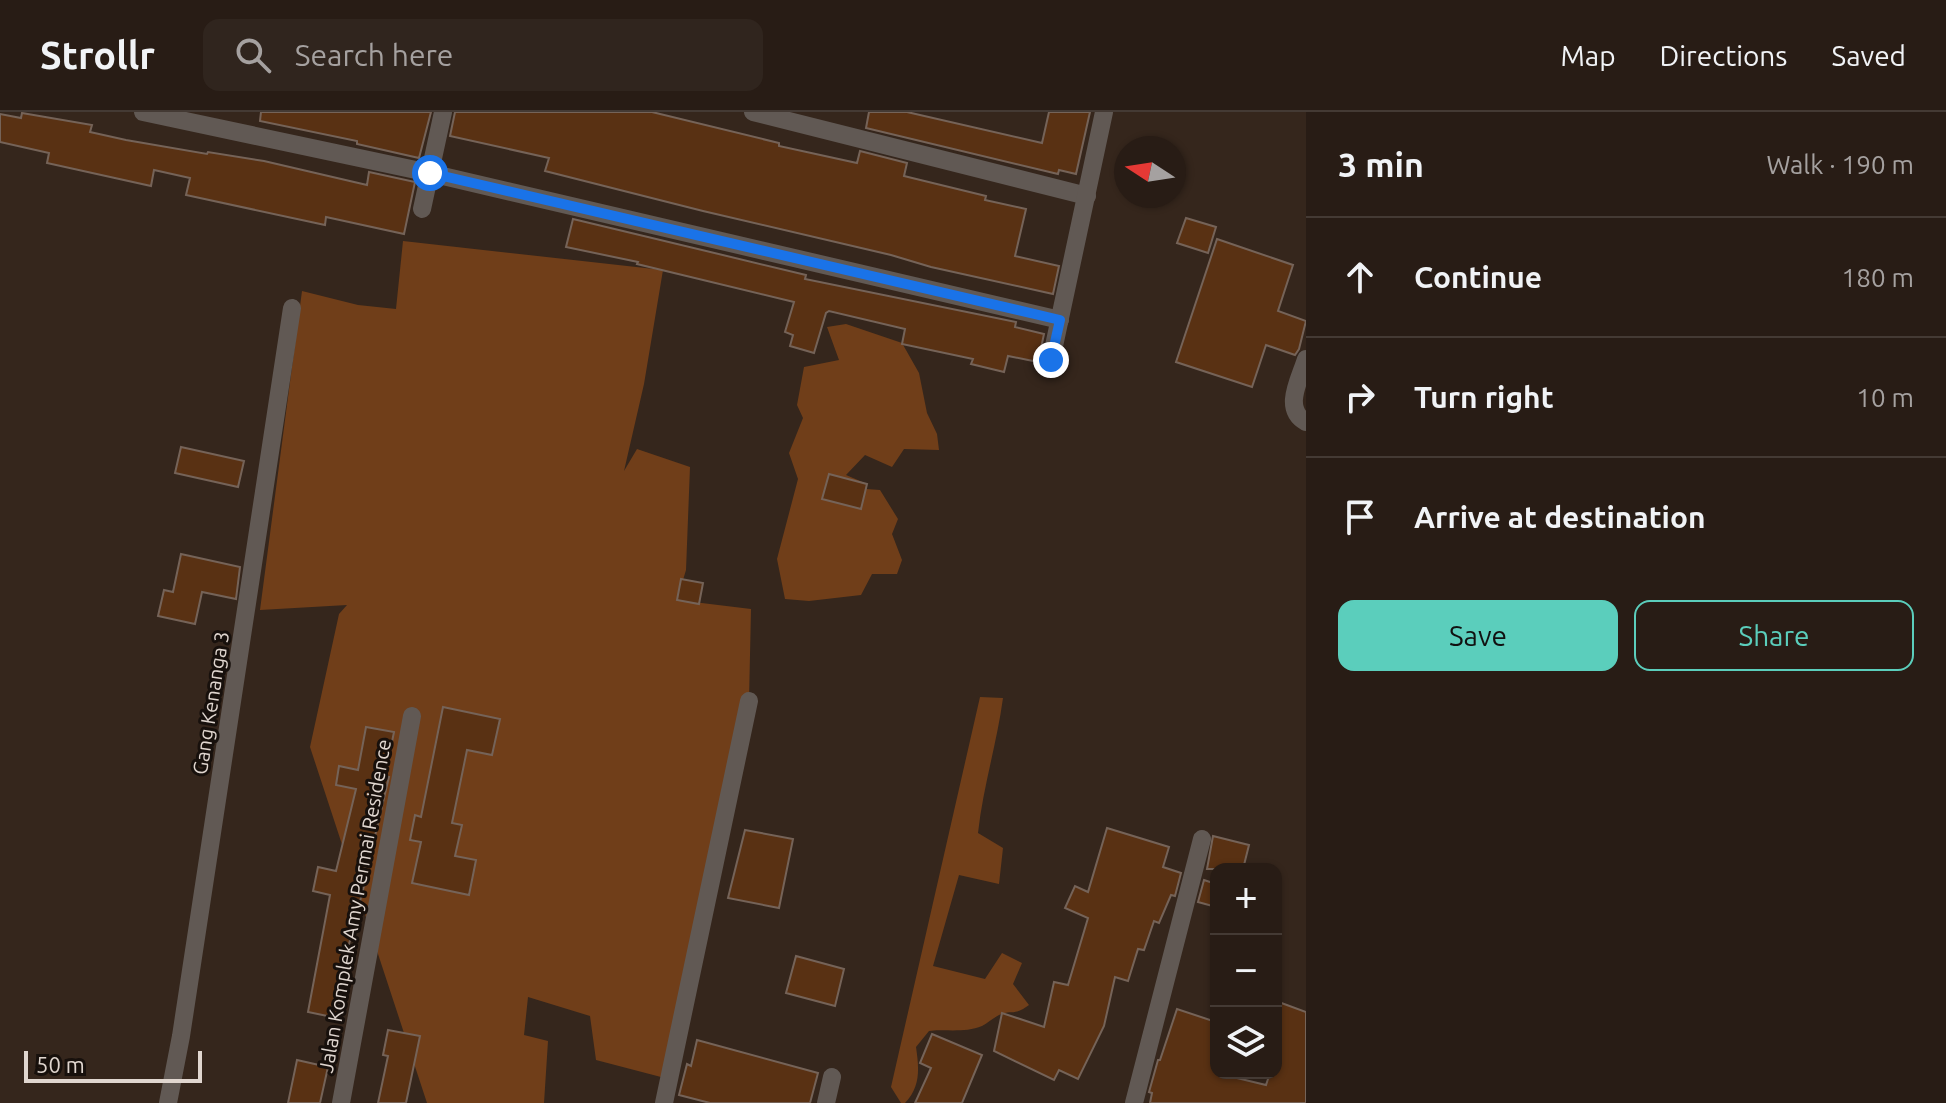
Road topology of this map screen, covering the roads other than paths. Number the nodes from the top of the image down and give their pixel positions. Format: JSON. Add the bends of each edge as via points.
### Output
{"nodes":[{"id":1,"x":143,"y":112,"type":"edge"},
{"id":2,"x":443,"y":112,"type":"edge"},
{"id":3,"x":753,"y":112,"type":"edge"},
{"id":4,"x":1104,"y":112,"type":"edge"},
{"id":5,"x":430,"y":173,"type":"junction"},
{"id":6,"x":1087,"y":196,"type":"junction"},
{"id":7,"x":422,"y":209,"type":"dead end"},
{"id":8,"x":292,"y":308,"type":"dead end"},
{"id":9,"x":1060,"y":320,"type":"junction"},
{"id":10,"x":1306,"y":359,"type":"edge"},
{"id":11,"x":1051,"y":360,"type":"dead end"},
{"id":12,"x":1306,"y":422,"type":"edge"},
{"id":13,"x":749,"y":701,"type":"dead end"},
{"id":14,"x":412,"y":716,"type":"dead end"},
{"id":15,"x":1202,"y":839,"type":"dead end"},
{"id":16,"x":832,"y":1077,"type":"dead end"},
{"id":17,"x":168,"y":1103,"type":"edge"},
{"id":18,"x":341,"y":1103,"type":"edge"},
{"id":19,"x":664,"y":1103,"type":"edge"},
{"id":20,"x":826,"y":1103,"type":"edge"},
{"id":21,"x":1134,"y":1103,"type":"edge"}],
"edges":[{"from":1,"to":5,"type":"street"},
{"from":2,"to":5,"type":"street"},
{"from":3,"to":6,"type":"street"},
{"from":4,"to":6,"type":"street"},
{"from":5,"to":7,"type":"street"},
{"from":5,"to":9,"type":"street"},
{"from":6,"to":9,"type":"street"},
{"from":8,"to":17,"type":"street","name":"Gang Kenanga 3"},
{"from":9,"to":11,"type":"street"},
{"from":10,"to":12,"type":"street","via":[[1293,402],[1294,411]]},
{"from":13,"to":19,"type":"street"},
{"from":14,"to":18,"type":"street","name":"Jalan Komplek Amy Permai Residence"},
{"from":15,"to":21,"type":"street"},
{"from":16,"to":20,"type":"street"}]}
